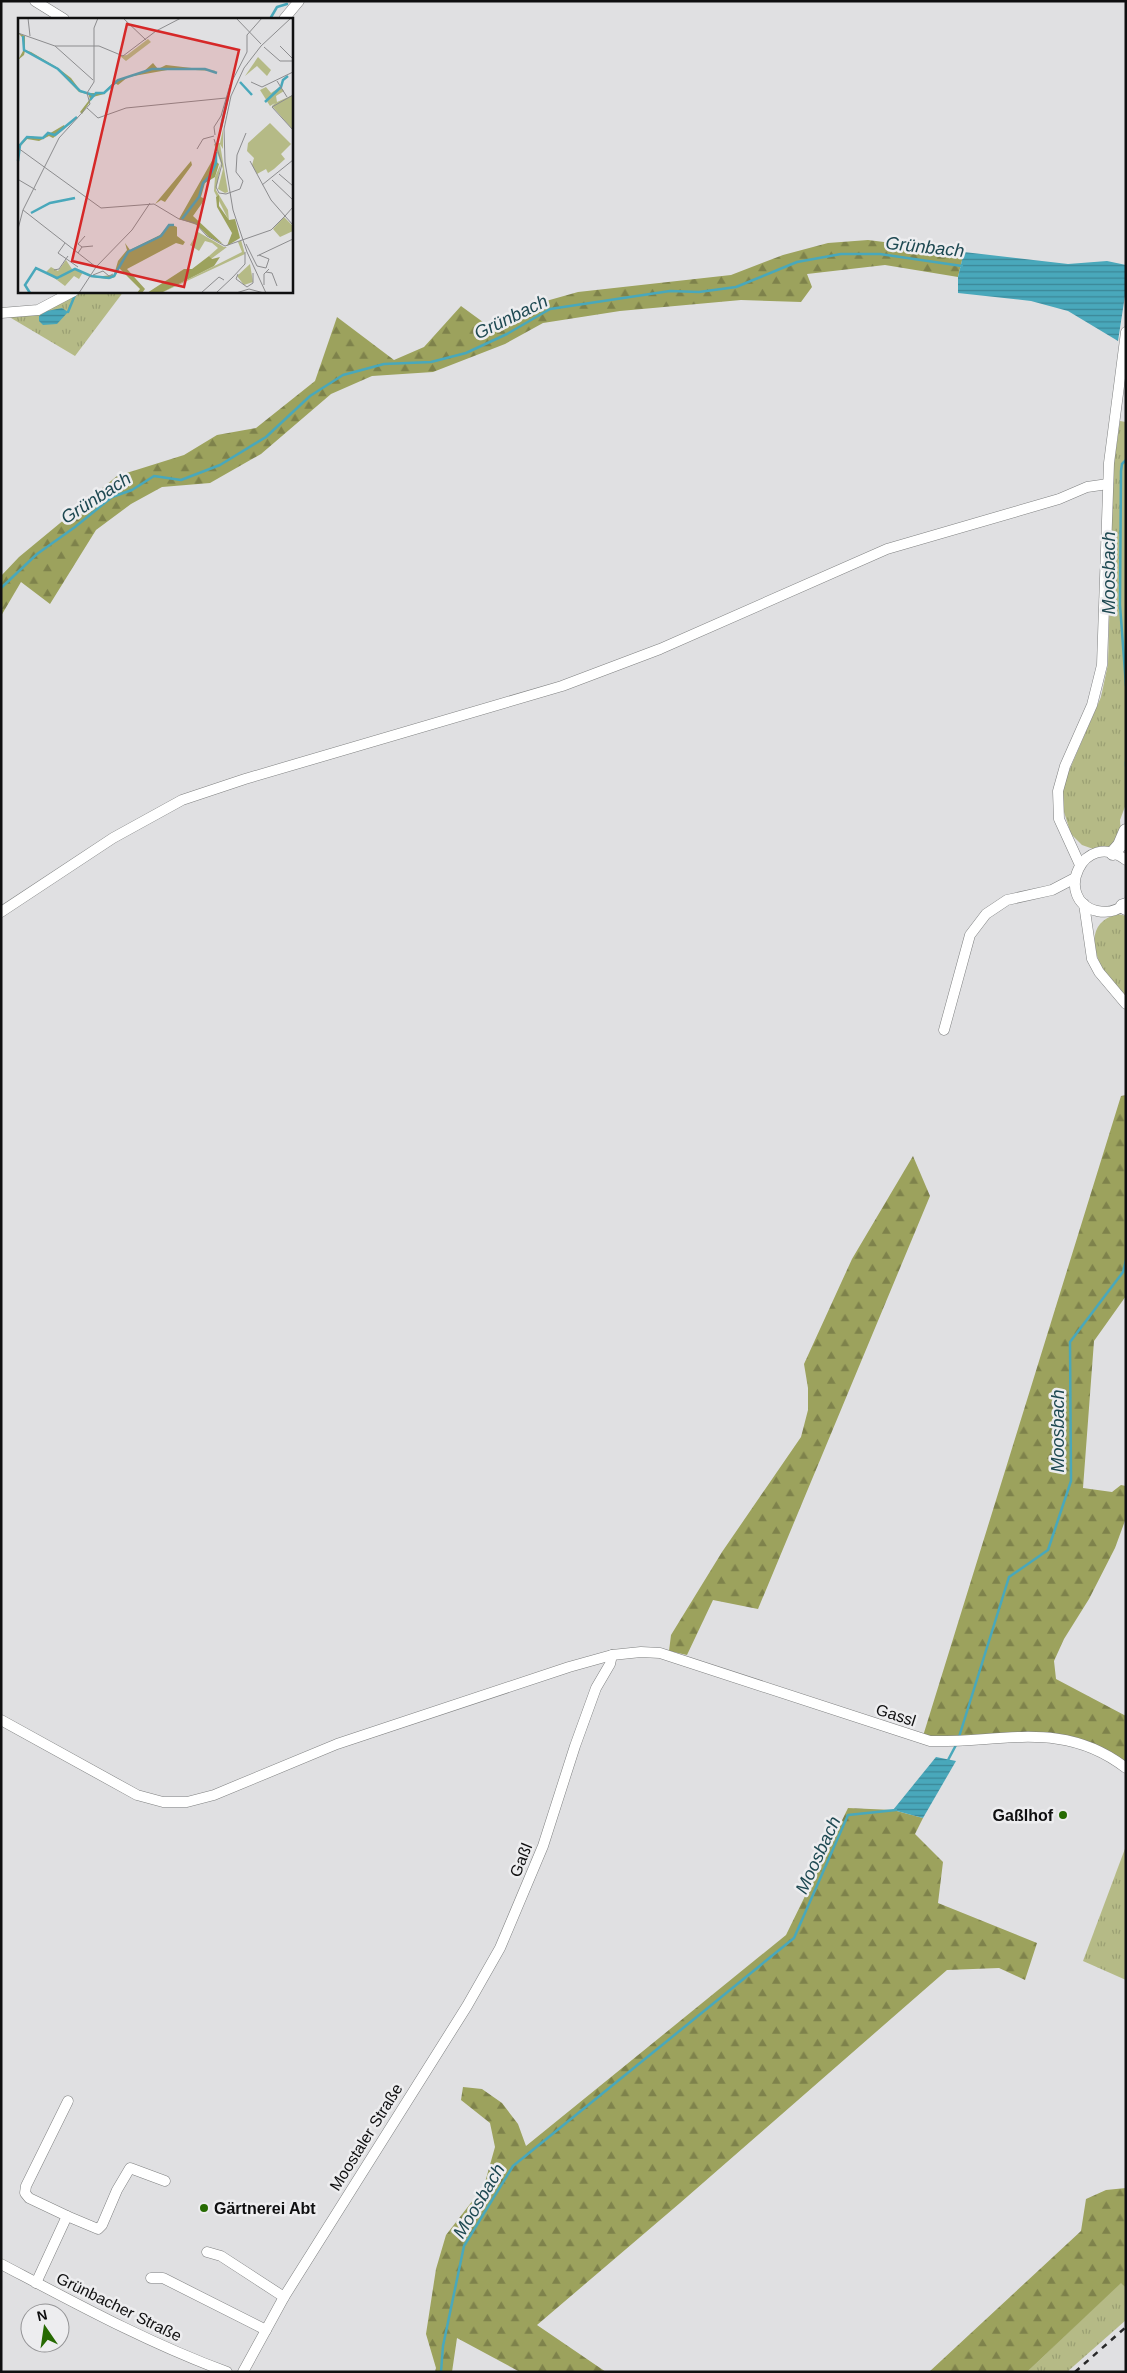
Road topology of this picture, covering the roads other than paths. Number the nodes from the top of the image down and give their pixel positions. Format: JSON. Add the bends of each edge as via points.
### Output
{"nodes":[{"id":1,"x":35,"y":1,"type":"edge"},
{"id":2,"x":299,"y":1,"type":"edge"},
{"id":3,"x":62,"y":18,"type":"edge"},
{"id":4,"x":285,"y":18,"type":"edge"},
{"id":5,"x":72,"y":292,"type":"edge"},
{"id":6,"x":1,"y":312,"type":"edge"},
{"id":7,"x":1126,"y":332,"type":"edge"},
{"id":8,"x":1108,"y":484,"type":"junction"},
{"id":9,"x":1126,"y":831,"type":"edge"},
{"id":10,"x":1072,"y":843,"type":"junction"},
{"id":11,"x":1113,"y":853,"type":"junction"},
{"id":12,"x":1094,"y":854,"type":"junction"},
{"id":13,"x":1126,"y":860,"type":"edge"},
{"id":14,"x":1080,"y":865,"type":"junction"},
{"id":15,"x":1074,"y":878,"type":"junction"},
{"id":16,"x":1052,"y":890,"type":"junction"},
{"id":17,"x":1081,"y":901,"type":"junction"},
{"id":18,"x":1125,"y":906,"type":"edge"},
{"id":19,"x":1,"y":912,"type":"edge"},
{"id":20,"x":1102,"y":912,"type":"junction"},
{"id":21,"x":1089,"y":931,"type":"junction"},
{"id":22,"x":1126,"y":1004,"type":"edge"},
{"id":23,"x":944,"y":1030,"type":"dead end"},
{"id":24,"x":612,"y":1656,"type":"junction"},
{"id":25,"x":1,"y":1720,"type":"edge"},
{"id":26,"x":1126,"y":1768,"type":"edge"},
{"id":27,"x":430,"y":2064,"type":"joint"},
{"id":28,"x":68,"y":2102,"type":"dead end"},
{"id":29,"x":165,"y":2181,"type":"dead end"},
{"id":30,"x":67,"y":2216,"type":"junction"},
{"id":31,"x":207,"y":2252,"type":"dead end"},
{"id":32,"x":1,"y":2264,"type":"edge"},
{"id":33,"x":151,"y":2278,"type":"dead end"},
{"id":34,"x":36,"y":2283,"type":"junction"},
{"id":35,"x":284,"y":2297,"type":"junction"},
{"id":36,"x":266,"y":2330,"type":"junction"},
{"id":37,"x":227,"y":2372,"type":"edge"},
{"id":38,"x":243,"y":2372,"type":"edge"}],
"edges":[{"from":1,"to":3,"type":"street"},
{"from":2,"to":4,"type":"street"},
{"from":5,"to":6,"type":"street","via":[[38,310]]},
{"from":7,"to":8,"type":"street","via":[[1112,428]]},
{"from":8,"to":10,"type":"street","via":[[1102,665],[1092,705],[1065,766],[1058,791],[1060,819]]},
{"from":8,"to":19,"type":"street","via":[[1087,487],[1059,499],[886,549],[660,650],[562,686],[190,797],[121,833]]},
{"from":9,"to":11,"type":"highway"},
{"from":10,"to":12,"type":"street"},
{"from":10,"to":14,"type":"street"},
{"from":11,"to":12,"type":"street"},
{"from":11,"to":13,"type":"street"},
{"from":12,"to":14,"type":"street"},
{"from":14,"to":15,"type":"street"},
{"from":15,"to":16,"type":"street"},
{"from":15,"to":17,"type":"street"},
{"from":16,"to":17,"type":"street"},
{"from":16,"to":23,"type":"street","via":[[1007,900],[977,924],[970,935]]},
{"from":17,"to":20,"type":"street"},
{"from":17,"to":21,"type":"street"},
{"from":18,"to":20,"type":"street"},
{"from":20,"to":21,"type":"street"},
{"from":21,"to":22,"type":"street","via":[[1091,952],[1098,972]]},
{"from":24,"to":25,"type":"street","via":[[569,1667],[337,1744],[214,1795],[187,1802],[163,1802],[136,1795]]},
{"from":24,"to":26,"type":"street","name":"Gassl","via":[[660,1653],[930,1742],[1033,1736],[1057,1738],[1086,1744]]},
{"from":24,"to":27,"type":"street","name":"Gaßl","via":[[596,1688],[543,1846],[500,1948]]},
{"from":27,"to":35,"type":"street","name":"Moostaler Straße"},
{"from":28,"to":30,"type":"street","via":[[25,2192],[29,2198]]},
{"from":29,"to":30,"type":"street","via":[[130,2168],[102,2226],[98,2229]]},
{"from":30,"to":34,"type":"street"},
{"from":31,"to":35,"type":"street","via":[[221,2256]]},
{"from":32,"to":34,"type":"street","name":"Grünbacher Straße"},
{"from":33,"to":36,"type":"street","via":[[163,2278]]},
{"from":34,"to":37,"type":"street","name":"Grünbacher Straße","via":[[104,2319]]},
{"from":35,"to":36,"type":"street","name":"Moostaler Straße"},
{"from":36,"to":38,"type":"street","name":"Moostaler Straße"}]}
